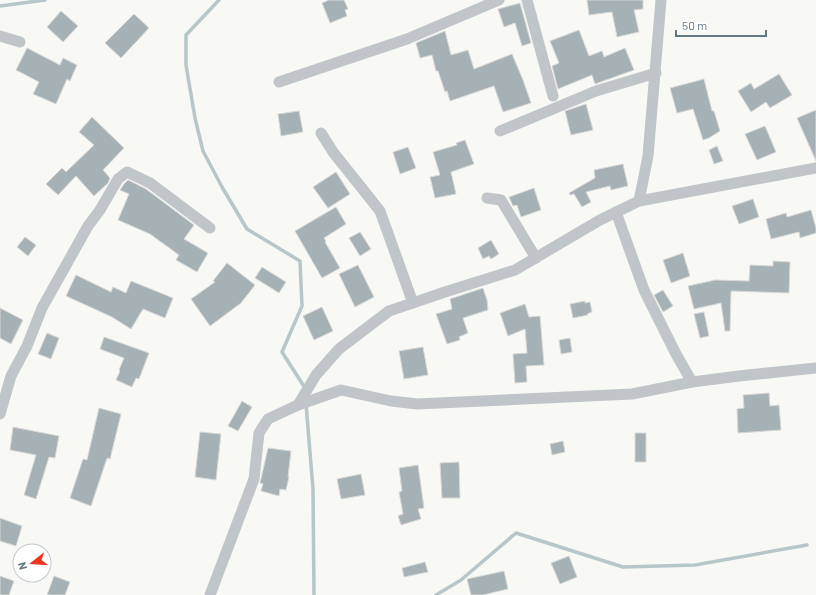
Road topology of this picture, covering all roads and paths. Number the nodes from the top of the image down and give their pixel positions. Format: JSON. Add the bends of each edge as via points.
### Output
{"nodes":[{"id":1,"x":499,"y":0,"type":"edge"},
{"id":2,"x":527,"y":0,"type":"edge"},
{"id":3,"x":661,"y":0,"type":"edge"},
{"id":4,"x":0,"y":36,"type":"edge"},
{"id":5,"x":20,"y":42,"type":"dead end"},
{"id":6,"x":656,"y":73,"type":"junction"},
{"id":7,"x":279,"y":82,"type":"dead end"},
{"id":8,"x":553,"y":96,"type":"dead end"},
{"id":9,"x":500,"y":130,"type":"dead end"},
{"id":10,"x":321,"y":133,"type":"dead end"},
{"id":11,"x":816,"y":168,"type":"edge"},
{"id":12,"x":487,"y":198,"type":"dead end"},
{"id":13,"x":639,"y":201,"type":"junction"},
{"id":14,"x":616,"y":212,"type":"junction"},
{"id":15,"x":210,"y":228,"type":"dead end"},
{"id":16,"x":536,"y":258,"type":"junction"},
{"id":17,"x":413,"y":303,"type":"junction"},
{"id":18,"x":816,"y":368,"type":"edge"},
{"id":19,"x":692,"y":382,"type":"junction"},
{"id":20,"x":298,"y":405,"type":"junction"},
{"id":21,"x":0,"y":414,"type":"edge"},
{"id":22,"x":210,"y":595,"type":"edge"}],
"edges":[{"from":1,"to":7,"type":"street","via":[[407,39]]},
{"from":2,"to":8,"type":"street"},
{"from":3,"to":6,"type":"street"},
{"from":4,"to":5,"type":"street"},
{"from":6,"to":9,"type":"street","via":[[596,91]]},
{"from":6,"to":13,"type":"street","via":[[648,156]]},
{"from":10,"to":17,"type":"street","via":[[380,211]]},
{"from":11,"to":13,"type":"street"},
{"from":12,"to":16,"type":"street","via":[[501,200]]},
{"from":13,"to":14,"type":"street"},
{"from":14,"to":16,"type":"street"},
{"from":14,"to":19,"type":"street","via":[[644,290]]},
{"from":15,"to":21,"type":"street","via":[[150,183],[127,172],[118,179],[42,308],[27,346],[11,376]]},
{"from":16,"to":17,"type":"street","via":[[515,270]]},
{"from":17,"to":20,"type":"street","via":[[389,311],[339,349],[316,376]]},
{"from":18,"to":19,"type":"street"},
{"from":19,"to":20,"type":"street","via":[[632,394],[417,404],[341,390]]},
{"from":20,"to":22,"type":"street","via":[[268,419],[259,433],[254,479]]}]}
